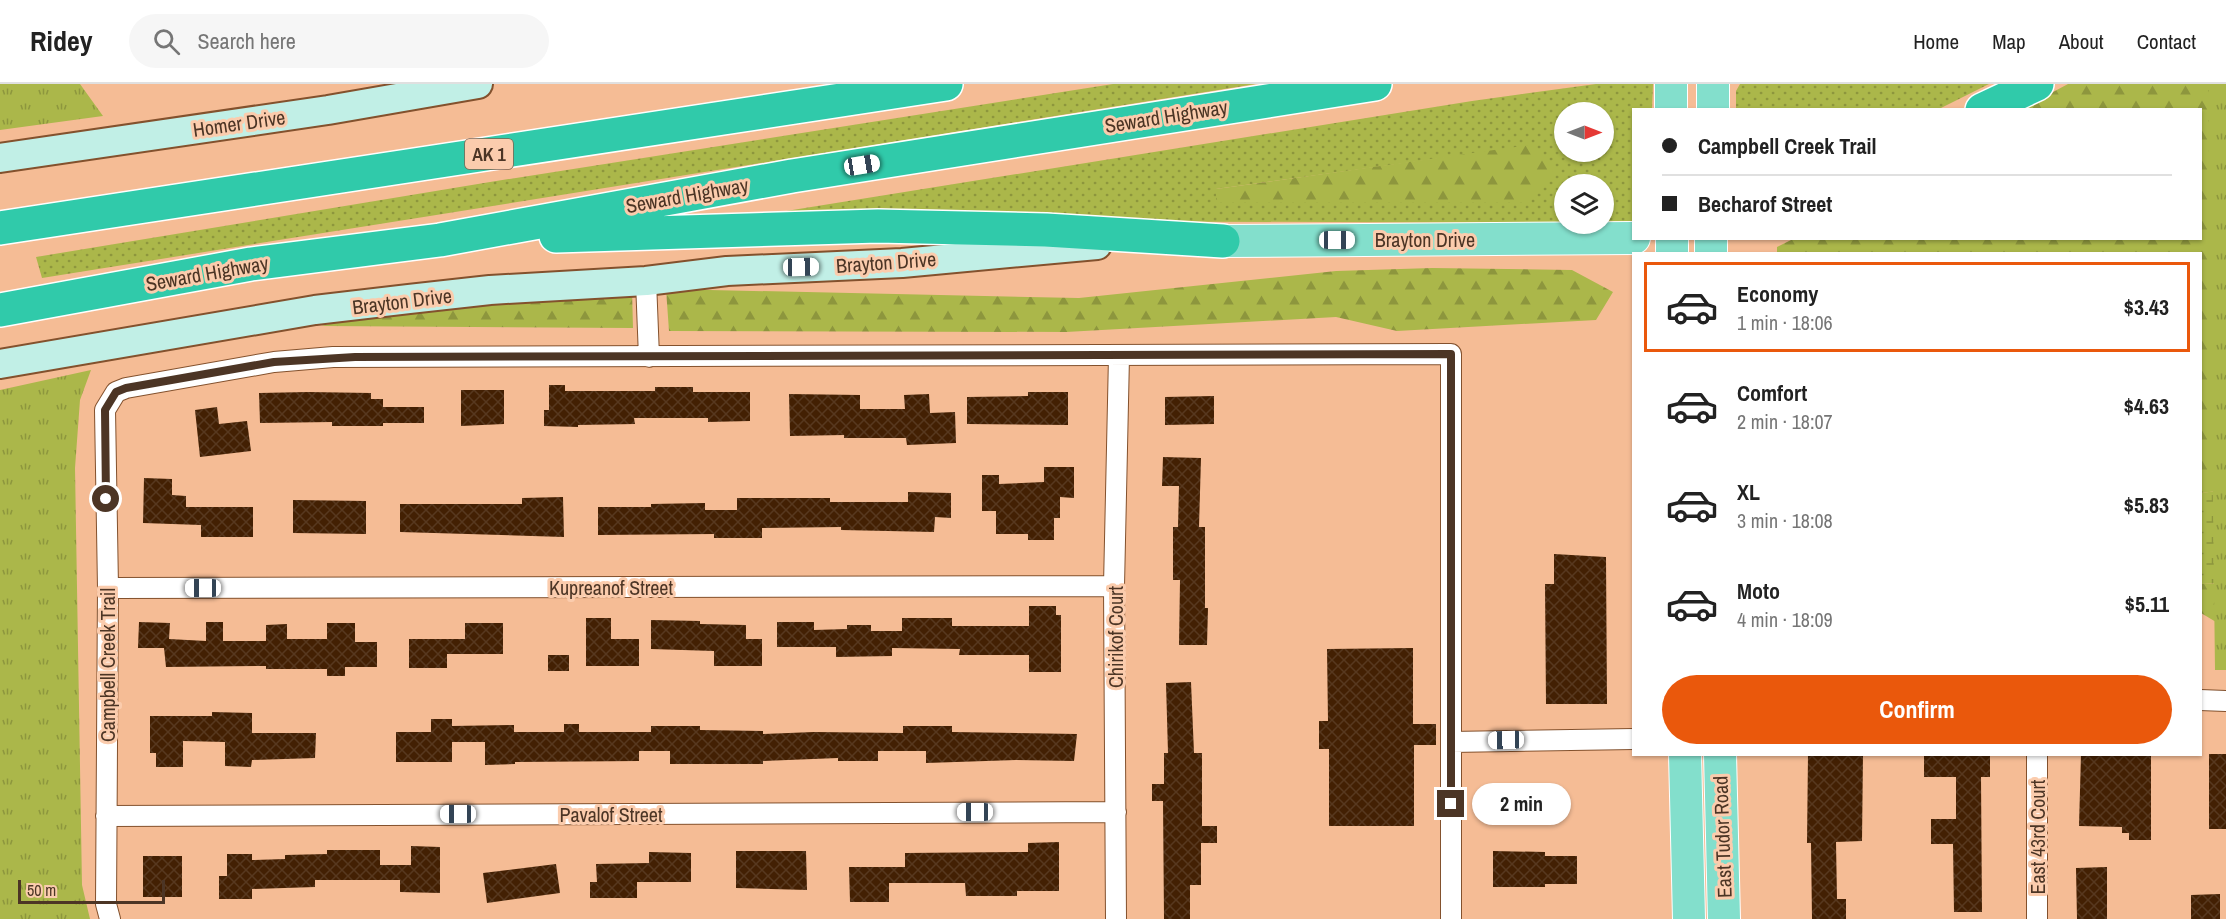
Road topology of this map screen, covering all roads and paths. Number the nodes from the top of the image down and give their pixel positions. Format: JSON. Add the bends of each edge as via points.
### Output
{"nodes":[{"id":1,"x":478,"y":84,"type":"edge"},
{"id":2,"x":822,"y":84,"type":"edge"},
{"id":3,"x":946,"y":84,"type":"edge"},
{"id":4,"x":1375,"y":84,"type":"edge"},
{"id":5,"x":2037,"y":84,"type":"edge"},
{"id":6,"x":1986,"y":108,"type":"edge"},
{"id":7,"x":676,"y":125,"type":"junction"},
{"id":8,"x":0,"y":158,"type":"edge"},
{"id":9,"x":0,"y":228,"type":"edge"},
{"id":10,"x":1632,"y":238,"type":"edge"},
{"id":11,"x":440,"y":240,"type":"junction"},
{"id":12,"x":1223,"y":240,"type":"junction"},
{"id":13,"x":646,"y":281,"type":"junction"},
{"id":14,"x":0,"y":310,"type":"edge"},
{"id":15,"x":1119,"y":356,"type":"junction"},
{"id":16,"x":649,"y":357,"type":"junction"},
{"id":17,"x":0,"y":364,"type":"edge"},
{"id":18,"x":1114,"y":586,"type":"junction"},
{"id":19,"x":108,"y":588,"type":"junction"},
{"id":20,"x":2202,"y":700,"type":"edge"},
{"id":21,"x":2226,"y":700,"type":"edge"},
{"id":22,"x":1632,"y":739,"type":"edge"},
{"id":23,"x":1451,"y":742,"type":"junction"},
{"id":24,"x":1685,"y":756,"type":"edge"},
{"id":25,"x":1720,"y":756,"type":"edge"},
{"id":26,"x":2037,"y":756,"type":"edge"},
{"id":27,"x":1116,"y":812,"type":"junction"},
{"id":28,"x":106,"y":816,"type":"junction"},
{"id":29,"x":110,"y":919,"type":"edge"},
{"id":30,"x":1116,"y":919,"type":"edge"},
{"id":31,"x":1451,"y":919,"type":"edge"},
{"id":32,"x":1689,"y":919,"type":"edge"},
{"id":33,"x":1724,"y":919,"type":"edge"},
{"id":34,"x":2037,"y":919,"type":"edge"}],
"edges":[{"from":1,"to":8,"type":"main road","name":"Homer Drive"},
{"from":2,"to":7,"type":"highway"},
{"from":3,"to":7,"type":"highway","number":"AK 1"},
{"from":4,"to":11,"type":"highway","name":"Seward Highway","via":[[792,176]]},
{"from":5,"to":6,"type":"highway"},
{"from":7,"to":9,"type":"highway","number":"AK 1"},
{"from":10,"to":12,"type":"main road","name":"Brayton Drive"},
{"from":11,"to":12,"type":"highway","via":[[878,226]]},
{"from":11,"to":14,"type":"highway","name":"Seward Highway","via":[[251,264]]},
{"from":12,"to":13,"type":"main road","name":"Brayton Drive","via":[[1068,246],[902,263],[727,271]]},
{"from":13,"to":16,"type":"street"},
{"from":13,"to":17,"type":"main road","name":"Brayton Drive","via":[[490,291],[315,310]]},
{"from":15,"to":16,"type":"street"},
{"from":15,"to":18,"type":"street","name":"Chirikof Court"},
{"from":15,"to":23,"type":"street","via":[[1451,354]]},
{"from":16,"to":19,"type":"street","name":"Campbell Creek Trail","via":[[304,359],[116,392],[105,410]]},
{"from":18,"to":19,"type":"street","name":"Kupreanof Street"},
{"from":18,"to":27,"type":"street","name":"Chirikof Court"},
{"from":19,"to":28,"type":"street","name":"Campbell Creek Trail"},
{"from":20,"to":21,"type":"street"},
{"from":22,"to":23,"type":"street"},
{"from":23,"to":31,"type":"street"},
{"from":24,"to":32,"type":"main road","name":"East Tudor Road"},
{"from":25,"to":33,"type":"main road","name":"East Tudor Road"},
{"from":26,"to":34,"type":"street","name":"East 43rd Court"},
{"from":27,"to":28,"type":"street","name":"Pavalof Street"},
{"from":27,"to":30,"type":"street","name":"Chirikof Court"},
{"from":28,"to":29,"type":"street","name":"Campbell Creek Trail","via":[[106,904]]}]}
